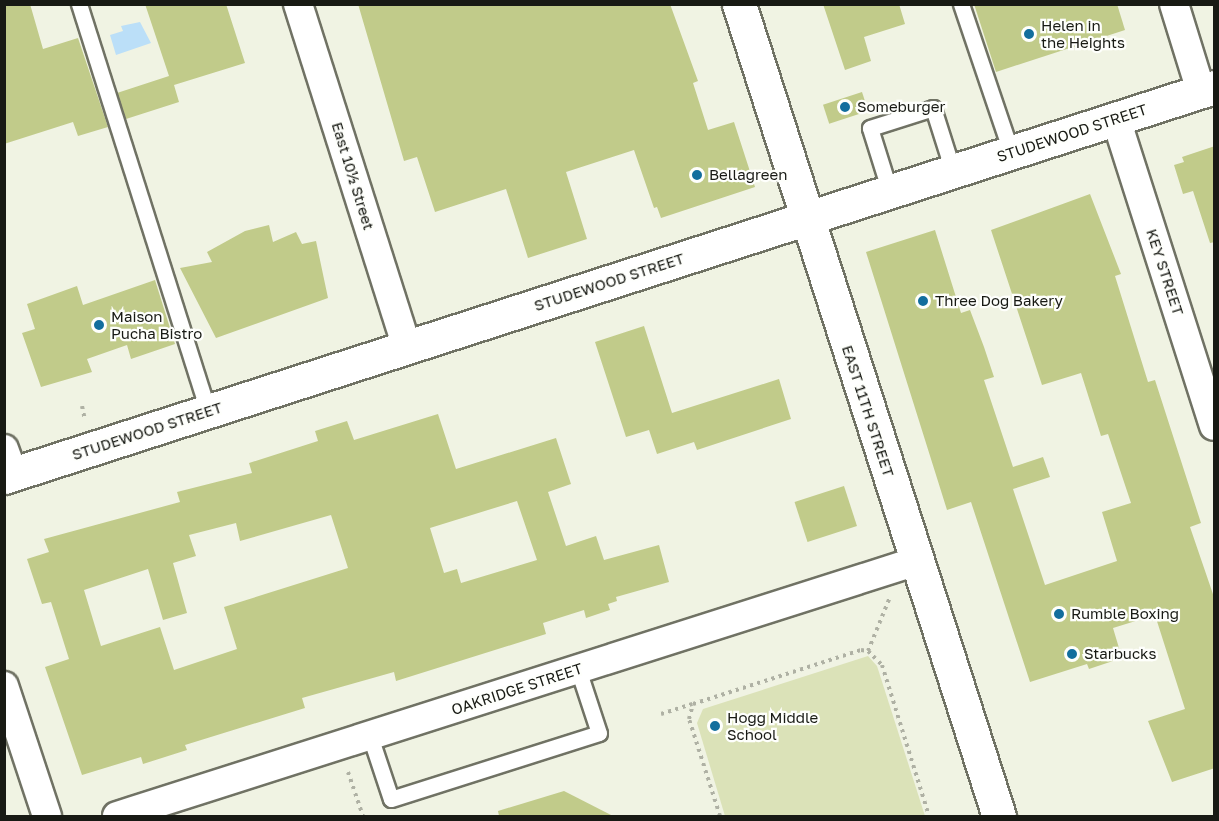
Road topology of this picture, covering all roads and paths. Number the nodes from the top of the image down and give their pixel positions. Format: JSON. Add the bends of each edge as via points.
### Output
{"nodes":[{"id":1,"x":79,"y":4,"type":"edge"},
{"id":2,"x":298,"y":4,"type":"edge"},
{"id":3,"x":739,"y":4,"type":"edge"},
{"id":4,"x":962,"y":4,"type":"edge"},
{"id":5,"x":1174,"y":4,"type":"edge"},
{"id":6,"x":1208,"y":89,"type":"edge"},
{"id":7,"x":1116,"y":119,"type":"junction"},
{"id":8,"x":1011,"y":152,"type":"junction"},
{"id":9,"x":953,"y":171,"type":"junction"},
{"id":10,"x":890,"y":192,"type":"junction"},
{"id":11,"x":806,"y":218,"type":"junction"},
{"id":12,"x":407,"y":347,"type":"junction"},
{"id":13,"x":82,"y":405,"type":"dead end"},
{"id":14,"x":208,"y":411,"type":"junction"},
{"id":15,"x":85,"y":422,"type":"dead end"},
{"id":16,"x":1215,"y":426,"type":"edge"},
{"id":17,"x":7,"y":467,"type":"edge"},
{"id":18,"x":917,"y":561,"type":"junction"},
{"id":19,"x":891,"y":597,"type":"dead end"},
{"id":20,"x":868,"y":651,"type":"junction"},
{"id":21,"x":578,"y":669,"type":"junction"},
{"id":22,"x":4,"y":686,"type":"edge"},
{"id":23,"x":693,"y":704,"type":"junction"},
{"id":24,"x":662,"y":714,"type":"dead end"},
{"id":25,"x":370,"y":736,"type":"junction"},
{"id":26,"x":340,"y":745,"type":"junction"},
{"id":27,"x":47,"y":816,"type":"edge"},
{"id":28,"x":117,"y":816,"type":"edge"},
{"id":29,"x":363,"y":816,"type":"edge"},
{"id":30,"x":720,"y":816,"type":"edge"},
{"id":31,"x":929,"y":816,"type":"edge"},
{"id":32,"x":999,"y":816,"type":"edge"}],
"edges":[{"from":1,"to":14,"type":"lane"},
{"from":2,"to":12,"type":"street","name":"East 10½ Street"},
{"from":3,"to":11,"type":"main road","name":"EAST 11TH STREET"},
{"from":4,"to":8,"type":"lane"},
{"from":5,"to":6,"type":"street"},
{"from":6,"to":7,"type":"main road","name":"STUDEWOOD STREET"},
{"from":7,"to":8,"type":"main road","name":"STUDEWOOD STREET"},
{"from":7,"to":16,"type":"street","name":"KEY STREET"},
{"from":8,"to":9,"type":"main road","name":"STUDEWOOD STREET"},
{"from":9,"to":10,"type":"main road","name":"STUDEWOOD STREET"},
{"from":9,"to":10,"type":"lane","via":[[933,108],[870,128]]},
{"from":10,"to":11,"type":"main road","name":"STUDEWOOD STREET"},
{"from":11,"to":12,"type":"main road","name":"STUDEWOOD STREET"},
{"from":11,"to":18,"type":"main road","name":"EAST 11TH STREET"},
{"from":12,"to":14,"type":"main road","name":"STUDEWOOD STREET"},
{"from":13,"to":15,"type":"path"},
{"from":14,"to":17,"type":"main road","name":"STUDEWOOD STREET"},
{"from":18,"to":21,"type":"street","name":"OAKRIDGE STREET"},
{"from":18,"to":32,"type":"main road","name":"EAST 11TH STREET"},
{"from":19,"to":20,"type":"path"},
{"from":20,"to":23,"type":"path"},
{"from":20,"to":31,"type":"path","via":[[882,665]]},
{"from":21,"to":25,"type":"street","name":"OAKRIDGE STREET"},
{"from":21,"to":25,"type":"lane","via":[[599,733],[588,737],[391,799]]},
{"from":22,"to":27,"type":"street"},
{"from":23,"to":24,"type":"path"},
{"from":23,"to":30,"type":"path","via":[[689,719]]},
{"from":25,"to":26,"type":"street","name":"OAKRIDGE STREET"},
{"from":26,"to":28,"type":"street","name":"OAKRIDGE STREET"},
{"from":26,"to":29,"type":"path"}]}
